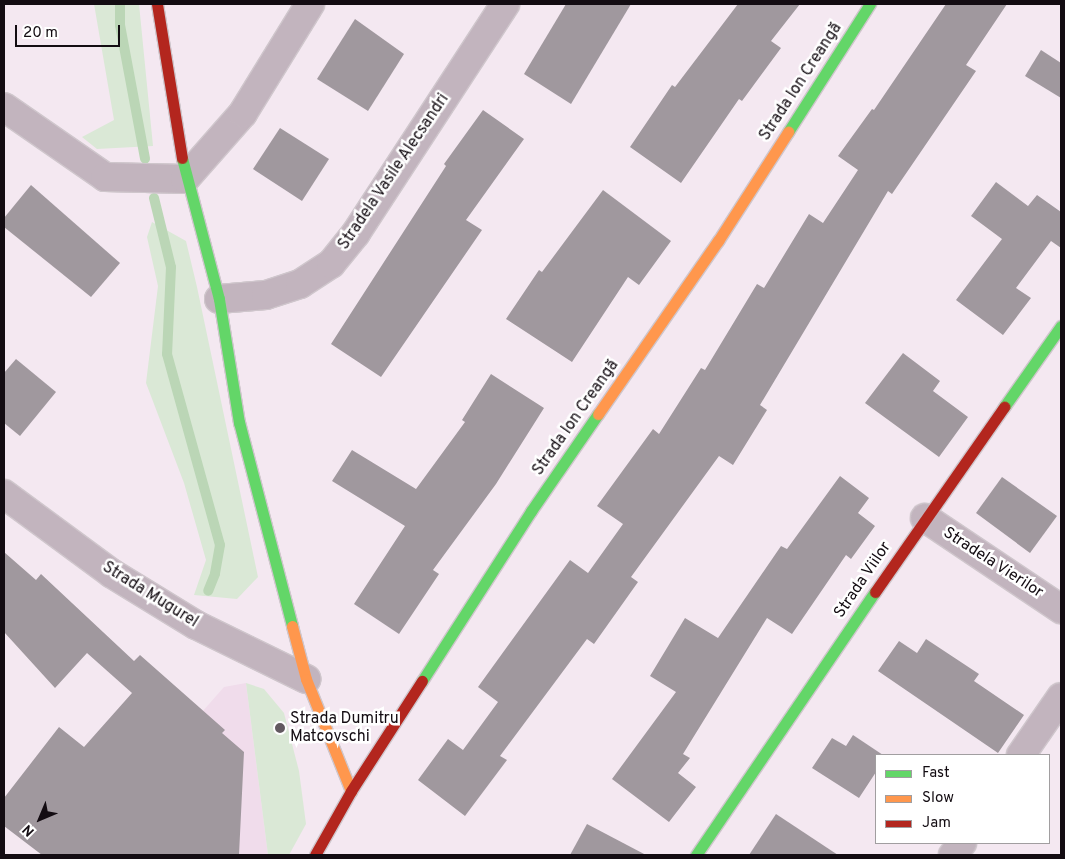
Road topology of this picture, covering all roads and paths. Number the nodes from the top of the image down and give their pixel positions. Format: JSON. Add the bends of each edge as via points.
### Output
{"nodes":[{"id":1,"x":157,"y":4,"type":"edge"},
{"id":2,"x":310,"y":4,"type":"edge"},
{"id":3,"x":505,"y":4,"type":"edge"},
{"id":4,"x":870,"y":4,"type":"edge"},
{"id":5,"x":4,"y":106,"type":"edge"},
{"id":6,"x":185,"y":179,"type":"junction"},
{"id":7,"x":219,"y":299,"type":"junction"},
{"id":8,"x":1061,"y":326,"type":"edge"},
{"id":9,"x":4,"y":494,"type":"edge"},
{"id":10,"x":925,"y":518,"type":"junction"},
{"id":11,"x":1061,"y":610,"type":"edge"},
{"id":12,"x":306,"y":678,"type":"junction"},
{"id":13,"x":1061,"y":696,"type":"edge"},
{"id":14,"x":1022,"y":754,"type":"edge"},
{"id":15,"x":352,"y":791,"type":"junction"},
{"id":16,"x":961,"y":844,"type":"edge"},
{"id":17,"x":315,"y":855,"type":"edge"},
{"id":18,"x":696,"y":855,"type":"edge"},
{"id":19,"x":953,"y":855,"type":"edge"}],
"edges":[{"from":1,"to":6,"type":"street"},
{"from":2,"to":6,"type":"street","via":[[243,113]]},
{"from":3,"to":7,"type":"street","name":"Stradela Vasile Alecsandri","via":[[356,233],[331,264],[300,284],[266,295]]},
{"from":4,"to":15,"type":"street","name":"Strada Ion Creangă","via":[[718,241],[531,511]]},
{"from":5,"to":6,"type":"street","via":[[105,178]]},
{"from":6,"to":7,"type":"street"},
{"from":7,"to":12,"type":"street","via":[[239,422]]},
{"from":8,"to":10,"type":"street","name":"Strada Viilor"},
{"from":9,"to":12,"type":"street","name":"Strada Mugurel","via":[[111,573],[196,625]]},
{"from":10,"to":11,"type":"street","name":"Stradela Vierilor"},
{"from":10,"to":18,"type":"street","name":"Strada Viilor"},
{"from":12,"to":15,"type":"street"},
{"from":13,"to":14,"type":"street"},
{"from":15,"to":17,"type":"street","name":"Strada Ion Creangă"},
{"from":16,"to":19,"type":"street"}]}
